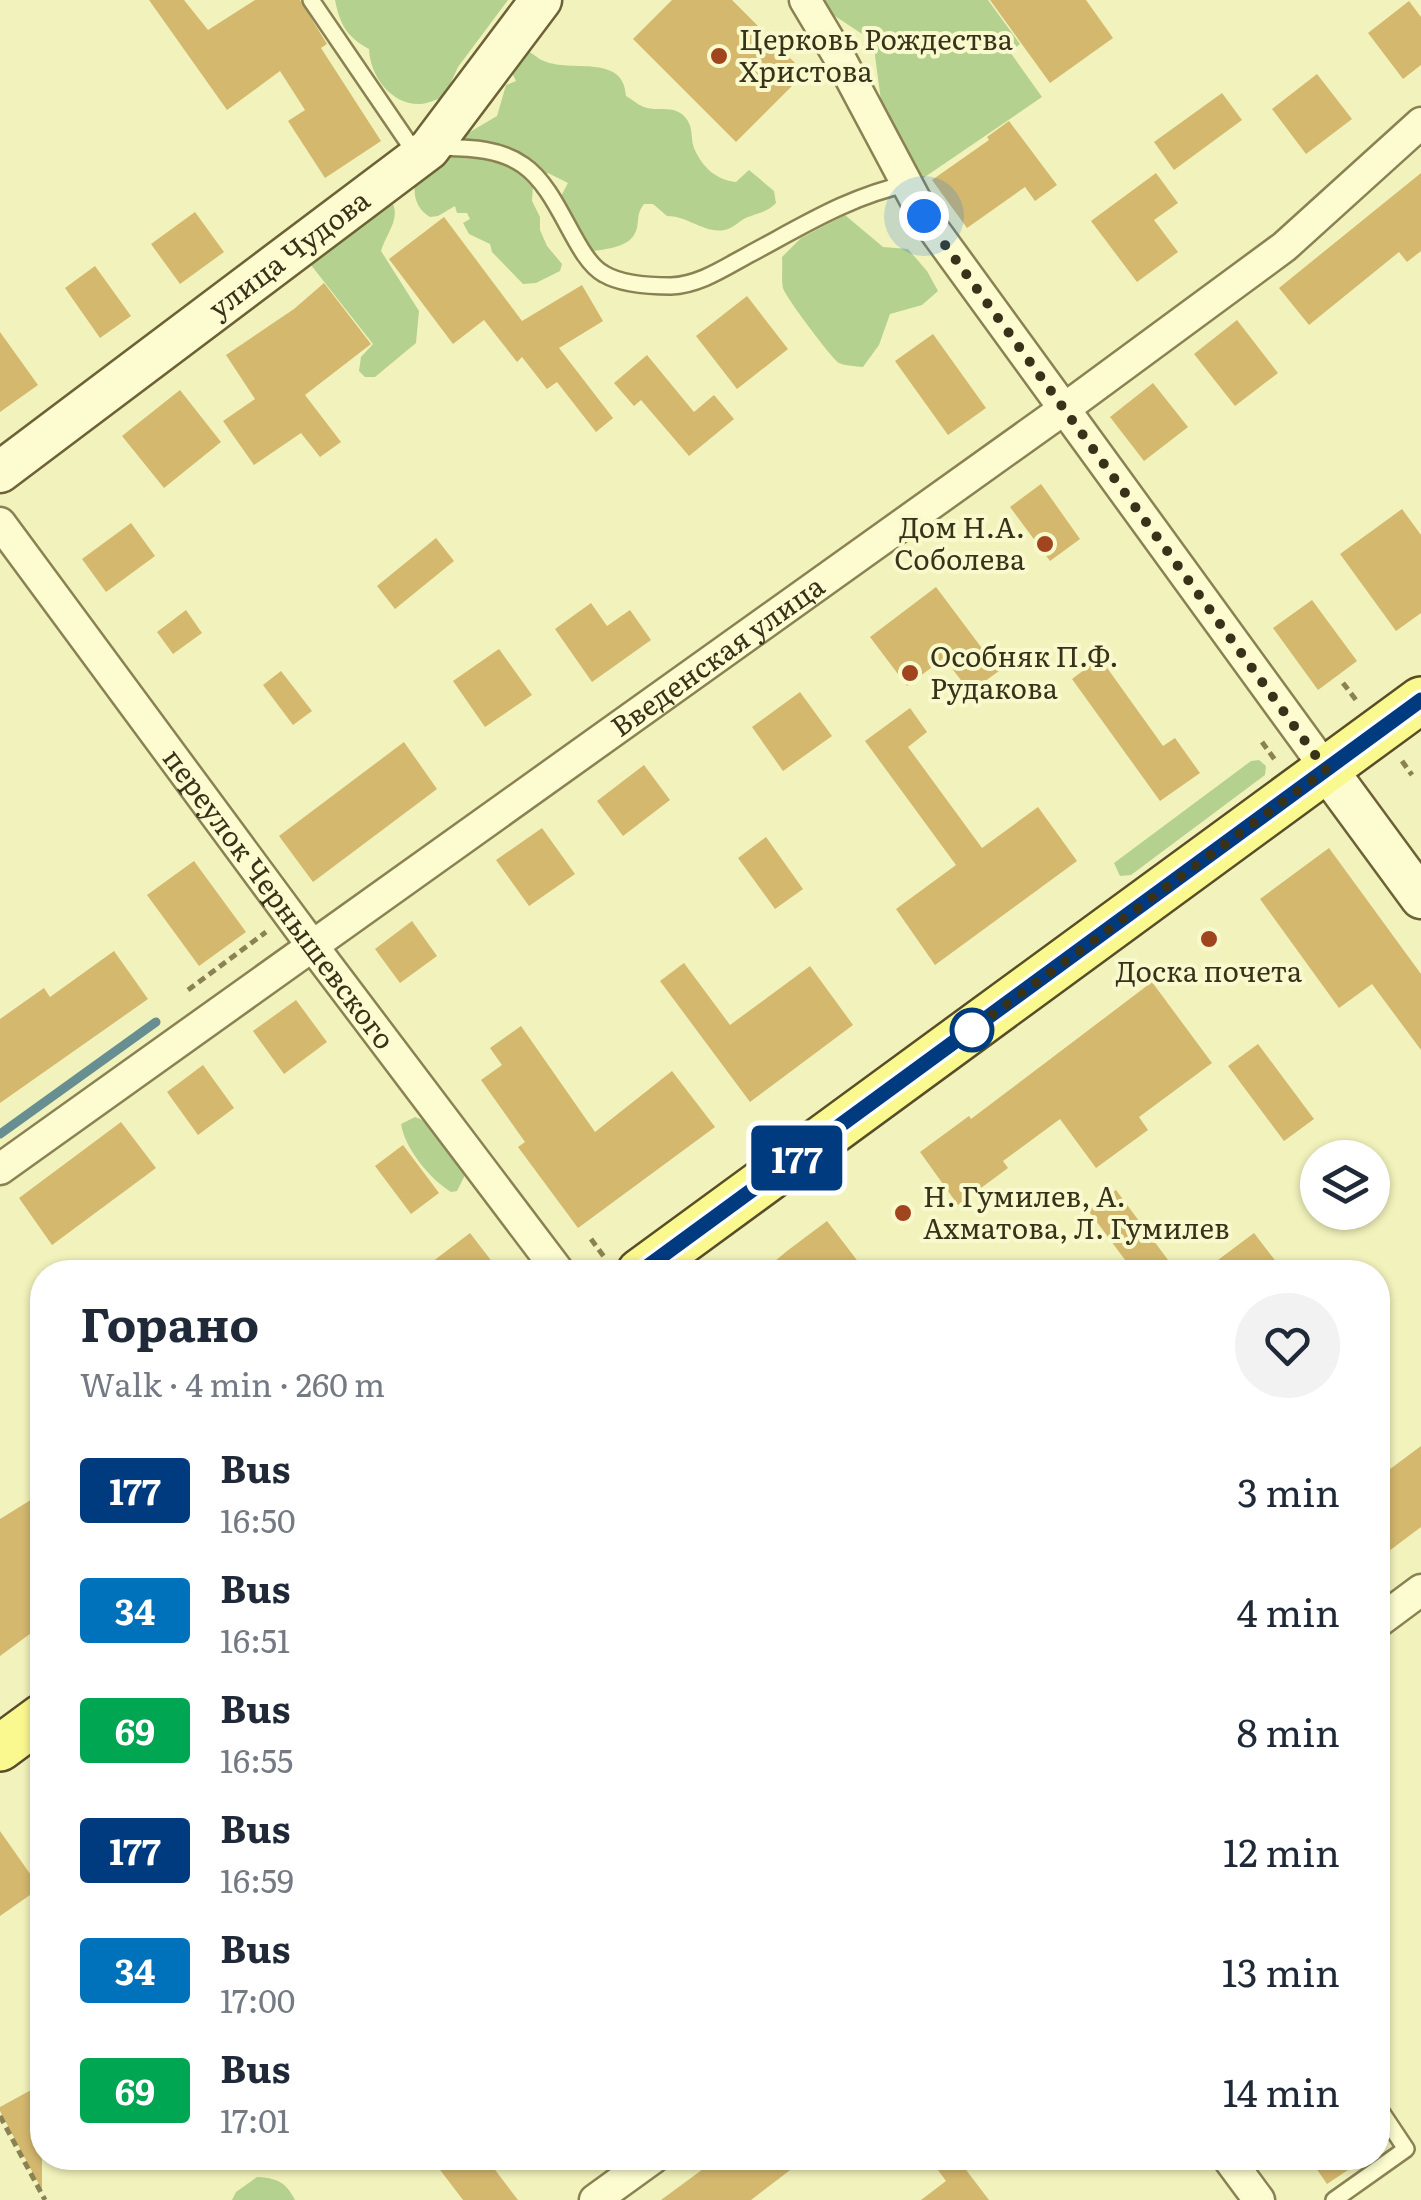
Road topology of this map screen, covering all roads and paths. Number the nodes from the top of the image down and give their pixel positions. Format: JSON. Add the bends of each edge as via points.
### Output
{"nodes":[{"id":1,"x":311,"y":0,"type":"edge"},
{"id":2,"x":541,"y":0,"type":"edge"},
{"id":3,"x":804,"y":0,"type":"edge"},
{"id":4,"x":1421,"y":123,"type":"edge"},
{"id":5,"x":424,"y":152,"type":"junction"},
{"id":6,"x":908,"y":184,"type":"junction"},
{"id":7,"x":1064,"y":409,"type":"junction"},
{"id":8,"x":0,"y":472,"type":"edge"},
{"id":9,"x":0,"y":523,"type":"edge"},
{"id":10,"x":1421,"y":700,"type":"edge"},
{"id":11,"x":1326,"y":770,"type":"junction"},
{"id":12,"x":1421,"y":898,"type":"edge"},
{"id":13,"x":290,"y":915,"type":"junction"},
{"id":14,"x":311,"y":944,"type":"junction"},
{"id":15,"x":188,"y":990,"type":"dead end"},
{"id":16,"x":0,"y":1169,"type":"edge"},
{"id":17,"x":591,"y":1239,"type":"dead end"},
{"id":18,"x":551,"y":1260,"type":"edge"},
{"id":19,"x":616,"y":1260,"type":"edge"},
{"id":20,"x":634,"y":1260,"type":"edge"},
{"id":21,"x":1421,"y":1590,"type":"edge"},
{"id":22,"x":1390,"y":1613,"type":"edge"},
{"id":23,"x":30,"y":1726,"type":"edge"},
{"id":24,"x":0,"y":1748,"type":"edge"},
{"id":25,"x":0,"y":2116,"type":"edge"},
{"id":26,"x":1390,"y":2125,"type":"edge"},
{"id":27,"x":1390,"y":2160,"type":"edge"},
{"id":28,"x":636,"y":2170,"type":"edge"},
{"id":29,"x":1237,"y":2170,"type":"edge"},
{"id":30,"x":1376,"y":2170,"type":"edge"},
{"id":31,"x":45,"y":2200,"type":"edge"},
{"id":32,"x":595,"y":2200,"type":"edge"},
{"id":33,"x":1260,"y":2200,"type":"edge"},
{"id":34,"x":1334,"y":2200,"type":"edge"}],
"edges":[{"from":1,"to":5,"type":"lane"},
{"from":2,"to":5,"type":"street","name":"улица Чудова"},
{"from":3,"to":6,"type":"street"},
{"from":4,"to":7,"type":"street","name":"Введенская улица","via":[[1284,248]]},
{"from":5,"to":6,"type":"lane","via":[[472,148],[523,165],[559,205],[602,274],[656,285],[691,283],[864,196]]},
{"from":5,"to":8,"type":"street","name":"улица Чудова"},
{"from":6,"to":7,"type":"street","via":[[924,216]]},
{"from":7,"to":11,"type":"street"},
{"from":7,"to":14,"type":"street","name":"Введенская улица"},
{"from":9,"to":13,"type":"street","name":"переулок Чернышевского"},
{"from":10,"to":11,"type":"main road"},
{"from":11,"to":12,"type":"street"},
{"from":11,"to":20,"type":"main road"},
{"from":13,"to":14,"type":"street","name":"переулок Чернышевского"},
{"from":13,"to":15,"type":"path"},
{"from":14,"to":16,"type":"street","name":"Введенская улица"},
{"from":14,"to":18,"type":"street","name":"переулок Чернышевского"},
{"from":17,"to":19,"type":"path"},
{"from":21,"to":22,"type":"street"},
{"from":23,"to":24,"type":"main road"},
{"from":25,"to":31,"type":"path"},
{"from":26,"to":27,"type":"lane","via":[[1406,2149]]},
{"from":28,"to":32,"type":"street"},
{"from":29,"to":33,"type":"street"},
{"from":30,"to":34,"type":"lane"}]}
